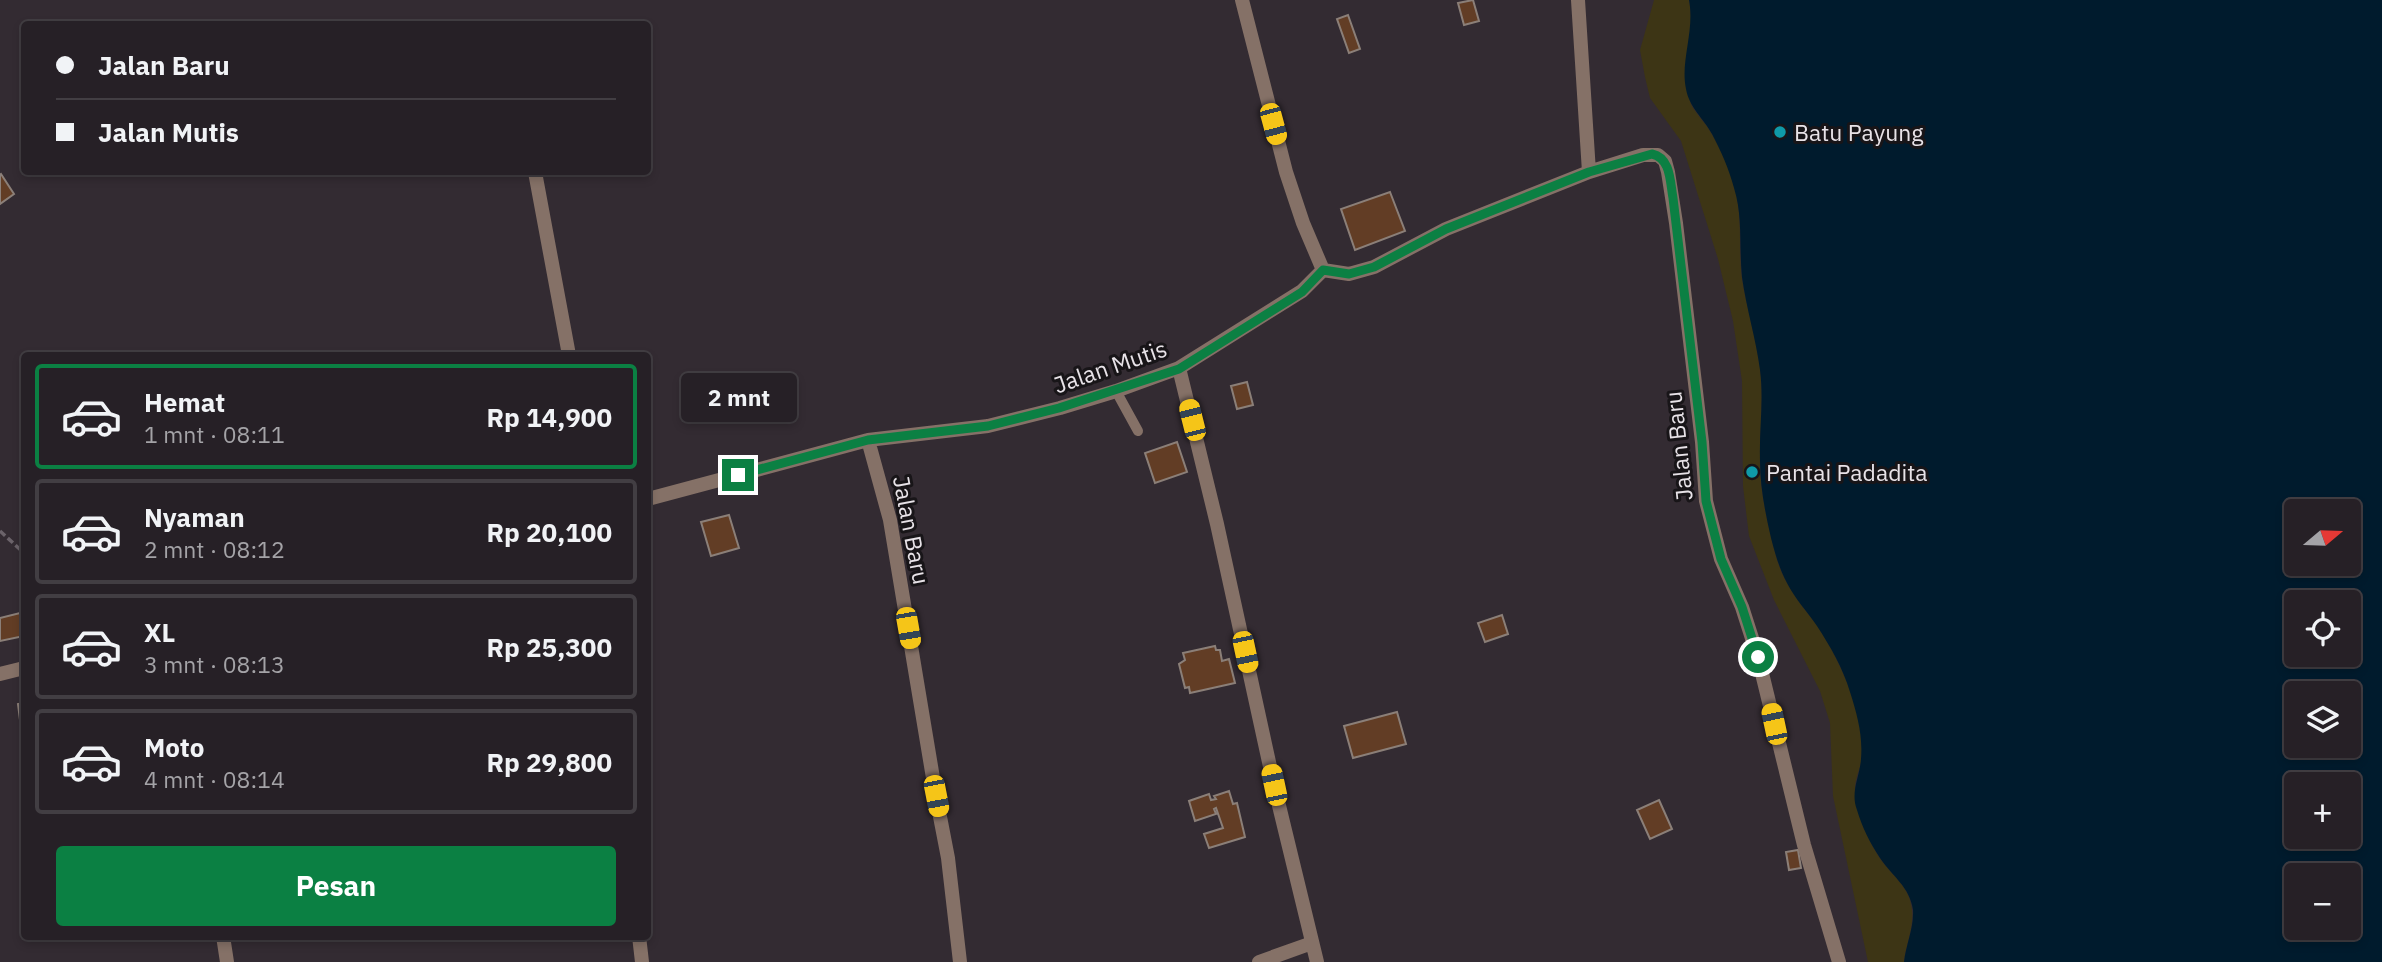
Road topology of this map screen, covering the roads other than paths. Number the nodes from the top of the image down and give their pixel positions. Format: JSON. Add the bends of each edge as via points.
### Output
{"nodes":[{"id":1,"x":1242,"y":0,"type":"edge"},
{"id":2,"x":1578,"y":0,"type":"edge"},
{"id":3,"x":1589,"y":172,"type":"junction"},
{"id":4,"x":536,"y":175,"type":"edge"},
{"id":5,"x":1323,"y":270,"type":"junction"},
{"id":6,"x":568,"y":352,"type":"edge"},
{"id":7,"x":1179,"y":369,"type":"junction"},
{"id":8,"x":1116,"y":390,"type":"junction"},
{"id":9,"x":1138,"y":430,"type":"dead end"},
{"id":10,"x":868,"y":440,"type":"junction"},
{"id":11,"x":651,"y":498,"type":"edge"},
{"id":12,"x":21,"y":669,"type":"edge"},
{"id":13,"x":0,"y":674,"type":"edge"},
{"id":14,"x":224,"y":940,"type":"edge"},
{"id":15,"x":639,"y":940,"type":"edge"},
{"id":16,"x":1312,"y":943,"type":"junction"},
{"id":17,"x":227,"y":962,"type":"edge"},
{"id":18,"x":642,"y":962,"type":"edge"},
{"id":19,"x":960,"y":962,"type":"edge"},
{"id":20,"x":1259,"y":962,"type":"edge"},
{"id":21,"x":1317,"y":962,"type":"edge"},
{"id":22,"x":1839,"y":962,"type":"edge"}],
"edges":[{"from":1,"to":5,"type":"street","via":[[1286,172]]},
{"from":2,"to":3,"type":"street"},
{"from":3,"to":5,"type":"street","via":[[1446,229],[1374,267],[1349,274]]},
{"from":3,"to":22,"type":"street","name":"Jalan Baru","via":[[1652,154],[1665,161],[1706,501],[1721,559],[1755,648],[1801,834]]},
{"from":4,"to":6,"type":"street"},
{"from":5,"to":7,"type":"street","name":"Jalan Mutis","via":[[1302,292]]},
{"from":7,"to":8,"type":"street","name":"Jalan Mutis"},
{"from":7,"to":16,"type":"street"},
{"from":8,"to":9,"type":"lane"},
{"from":8,"to":10,"type":"street","name":"Jalan Mutis","via":[[988,426]]},
{"from":10,"to":11,"type":"street","name":"Jalan Mutis"},
{"from":10,"to":19,"type":"street","name":"Jalan Baru","via":[[890,520],[948,858]]},
{"from":12,"to":13,"type":"street"},
{"from":14,"to":17,"type":"street"},
{"from":15,"to":18,"type":"street"},
{"from":16,"to":20,"type":"street"},
{"from":16,"to":21,"type":"street"}]}
